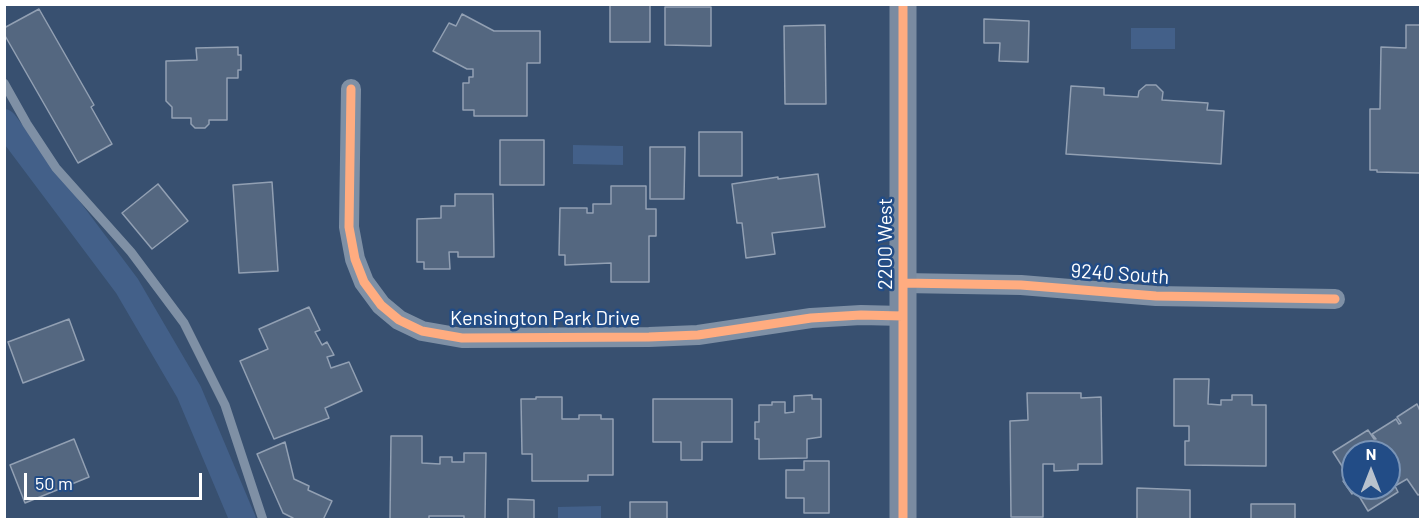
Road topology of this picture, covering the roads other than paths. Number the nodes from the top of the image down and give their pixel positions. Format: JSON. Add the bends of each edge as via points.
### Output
{"nodes":[{"id":1,"x":903,"y":4,"type":"edge"},
{"id":2,"x":4,"y":83,"type":"edge"},
{"id":3,"x":351,"y":89,"type":"dead end"},
{"id":4,"x":903,"y":283,"type":"junction"},
{"id":5,"x":1335,"y":299,"type":"dead end"},
{"id":6,"x":903,"y":316,"type":"junction"},
{"id":7,"x":263,"y":519,"type":"edge"},
{"id":8,"x":903,"y":519,"type":"edge"}],
"edges":[{"from":1,"to":4,"type":"street","name":"2200 West"},
{"from":2,"to":7,"type":"lane","via":[[57,168],[131,252],[184,323],[225,405]]},
{"from":3,"to":6,"type":"street","name":"Kensington Park Drive","via":[[349,227],[355,259],[364,282],[381,305],[399,320],[422,331],[462,338],[650,337],[698,335],[811,318]]},
{"from":4,"to":5,"type":"street","name":"9240 South","via":[[1021,285],[1156,296]]},
{"from":4,"to":6,"type":"street","name":"2200 West"},
{"from":6,"to":8,"type":"street","name":"2200 West"}]}
